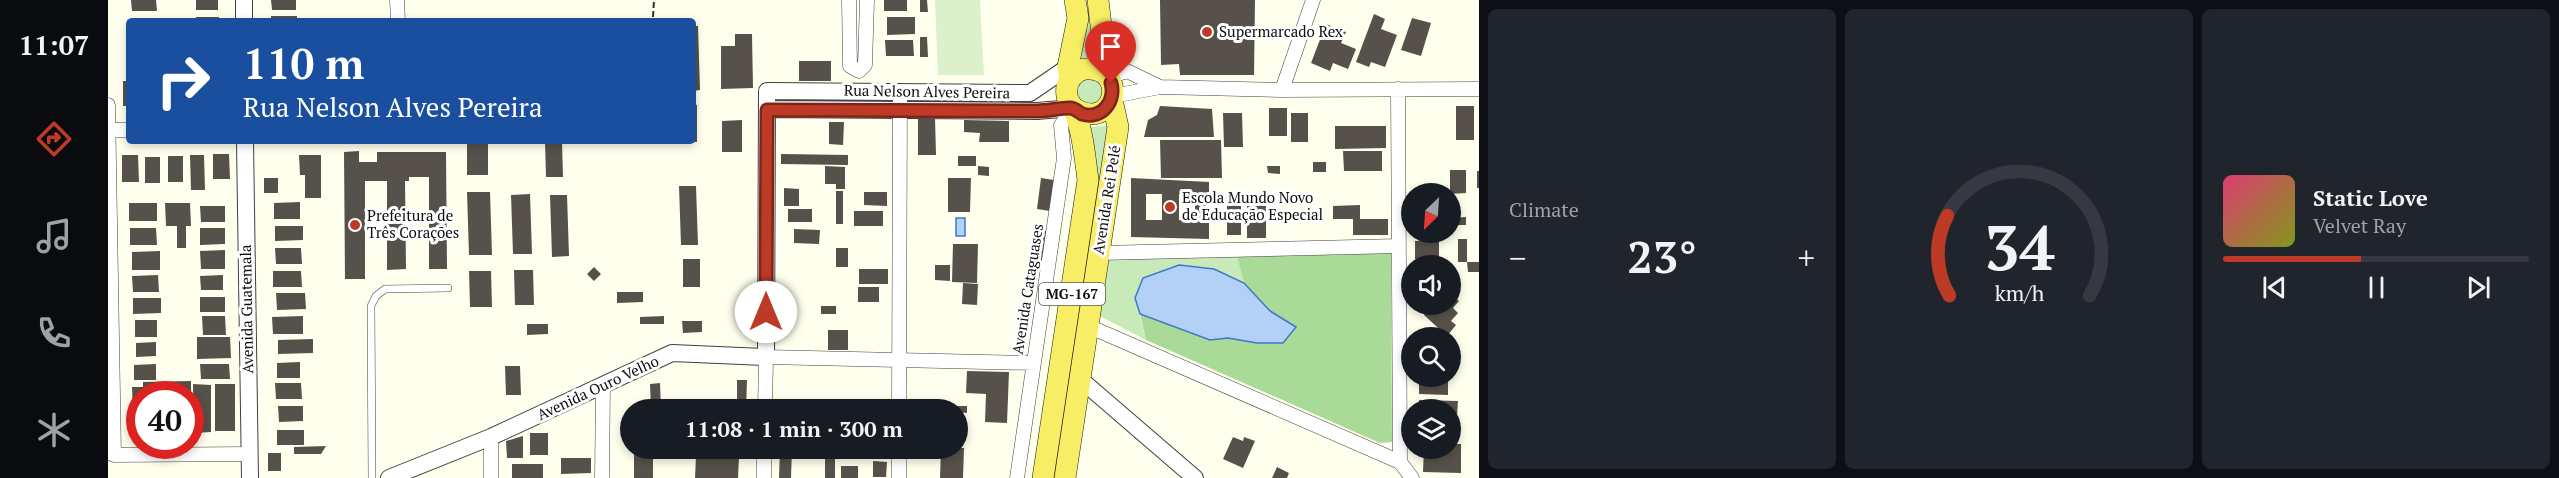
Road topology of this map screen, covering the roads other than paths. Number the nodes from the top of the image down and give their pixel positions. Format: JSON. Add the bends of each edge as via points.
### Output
{"nodes":[{"id":1,"x":244,"y":0,"type":"edge"},
{"id":2,"x":397,"y":0,"type":"edge"},
{"id":3,"x":849,"y":0,"type":"edge"},
{"id":4,"x":867,"y":0,"type":"edge"},
{"id":5,"x":1075,"y":0,"type":"edge"},
{"id":6,"x":1098,"y":0,"type":"edge"},
{"id":7,"x":1313,"y":0,"type":"edge"},
{"id":8,"x":244,"y":18,"type":"edge"},
{"id":9,"x":398,"y":18,"type":"edge"},
{"id":10,"x":1072,"y":73,"type":"junction"},
{"id":11,"x":1142,"y":84,"type":"junction"},
{"id":12,"x":1110,"y":87,"type":"junction"},
{"id":13,"x":1398,"y":89,"type":"junction"},
{"id":14,"x":1479,"y":89,"type":"edge"},
{"id":15,"x":1282,"y":90,"type":"junction"},
{"id":16,"x":900,"y":91,"type":"junction"},
{"id":17,"x":108,"y":105,"type":"edge"},
{"id":18,"x":1074,"y":108,"type":"junction"},
{"id":19,"x":767,"y":110,"type":"junction"},
{"id":20,"x":899,"y":110,"type":"junction"},
{"id":21,"x":108,"y":130,"type":"edge"},
{"id":22,"x":126,"y":130,"type":"edge"},
{"id":23,"x":245,"y":144,"type":"edge"},
{"id":24,"x":1399,"y":246,"type":"junction"},
{"id":25,"x":1098,"y":253,"type":"junction"},
{"id":26,"x":448,"y":288,"type":"dead end"},
{"id":27,"x":1088,"y":326,"type":"junction"},
{"id":28,"x":766,"y":357,"type":"junction"},
{"id":29,"x":899,"y":359,"type":"junction"},
{"id":30,"x":1034,"y":363,"type":"junction"},
{"id":31,"x":1080,"y":379,"type":"junction"},
{"id":32,"x":603,"y":385,"type":"junction"},
{"id":33,"x":765,"y":399,"type":"edge"},
{"id":34,"x":899,"y":399,"type":"edge"},
{"id":35,"x":491,"y":437,"type":"junction"},
{"id":36,"x":111,"y":454,"type":"edge"},
{"id":37,"x":249,"y":454,"type":"junction"},
{"id":38,"x":764,"y":459,"type":"edge"},
{"id":39,"x":899,"y":459,"type":"edge"},
{"id":40,"x":1400,"y":462,"type":"junction"},
{"id":41,"x":249,"y":478,"type":"edge"},
{"id":42,"x":372,"y":478,"type":"edge"},
{"id":43,"x":389,"y":478,"type":"edge"},
{"id":44,"x":491,"y":478,"type":"edge"},
{"id":45,"x":602,"y":478,"type":"edge"},
{"id":46,"x":764,"y":478,"type":"edge"},
{"id":47,"x":899,"y":478,"type":"edge"},
{"id":48,"x":1017,"y":478,"type":"edge"},
{"id":49,"x":1043,"y":478,"type":"edge"},
{"id":50,"x":1065,"y":478,"type":"edge"},
{"id":51,"x":1195,"y":478,"type":"edge"},
{"id":52,"x":1412,"y":478,"type":"edge"}],
"edges":[{"from":1,"to":8,"type":"street"},
{"from":2,"to":9,"type":"street"},
{"from":3,"to":4,"type":"street","via":[[850,66],[859,71],[865,65]]},
{"from":5,"to":10,"type":"main road","name":"Avenida Rei Pelé"},
{"from":6,"to":12,"type":"main road","name":"Avenida Rei Pelé","number":"MG-167"},
{"from":7,"to":15,"type":"street"},
{"from":10,"to":12,"type":"main road","via":[[1094,69]]},
{"from":10,"to":16,"type":"street","name":"Rua Nelson Alves Pereira","via":[[1030,93]]},
{"from":10,"to":18,"type":"main road","name":"Avenida Rei Pelé","via":[[1066,89]]},
{"from":11,"to":12,"type":"street"},
{"from":11,"to":12,"type":"street","via":[[1127,71]]},
{"from":11,"to":15,"type":"street"},
{"from":12,"to":18,"type":"main road","via":[[1100,113],[1082,114]]},
{"from":12,"to":25,"type":"main road","name":"Avenida Rei Pelé","number":"MG-167","via":[[1118,127]]},
{"from":13,"to":14,"type":"street"},
{"from":13,"to":15,"type":"street"},
{"from":13,"to":24,"type":"street"},
{"from":16,"to":19,"type":"street","name":"Rua Nelson Alves Pereira","via":[[767,91]]},
{"from":16,"to":20,"type":"street"},
{"from":17,"to":21,"type":"street"},
{"from":18,"to":20,"type":"street","name":"Rua Nelson Alves Pereira"},
{"from":18,"to":30,"type":"street","name":"Avenida Cataguases","via":[[1061,125],[1064,158]]},
{"from":18,"to":49,"type":"main road","name":"Avenida Rei Pelé","number":"MG-167","via":[[1088,180]]},
{"from":19,"to":20,"type":"street","name":"Rua Nelson Alves Pereira"},
{"from":19,"to":28,"type":"street"},
{"from":20,"to":29,"type":"street"},
{"from":21,"to":22,"type":"street"},
{"from":21,"to":36,"type":"street"},
{"from":23,"to":37,"type":"street","name":"Avenida Guatemala"},
{"from":24,"to":25,"type":"street"},
{"from":24,"to":40,"type":"street"},
{"from":25,"to":27,"type":"main road","name":"Avenida Rei Pelé","number":"MG-167"},
{"from":26,"to":42,"type":"lane","via":[[385,289],[371,306]]},
{"from":27,"to":31,"type":"main road","name":"Avenida Rei Pelé","number":"MG-167"},
{"from":27,"to":40,"type":"street"},
{"from":28,"to":29,"type":"street","name":"Avenida Ouro Velho"},
{"from":28,"to":32,"type":"street","name":"Avenida Ouro Velho","via":[[672,354]]},
{"from":28,"to":33,"type":"street"},
{"from":29,"to":30,"type":"street","name":"Avenida Ouro Velho"},
{"from":29,"to":34,"type":"street"},
{"from":30,"to":48,"type":"street","name":"Avenida Cataguases"},
{"from":31,"to":50,"type":"main road","name":"Avenida Rei Pelé","number":"MG-167"},
{"from":31,"to":51,"type":"street"},
{"from":32,"to":35,"type":"street","name":"Avenida Ouro Velho"},
{"from":32,"to":45,"type":"street"},
{"from":35,"to":43,"type":"street","name":"Avenida Ouro Velho"},
{"from":35,"to":44,"type":"street"},
{"from":36,"to":37,"type":"street"},
{"from":37,"to":41,"type":"street","name":"Avenida Guatemala"},
{"from":38,"to":46,"type":"street"},
{"from":39,"to":47,"type":"street"},
{"from":40,"to":52,"type":"street"}]}
